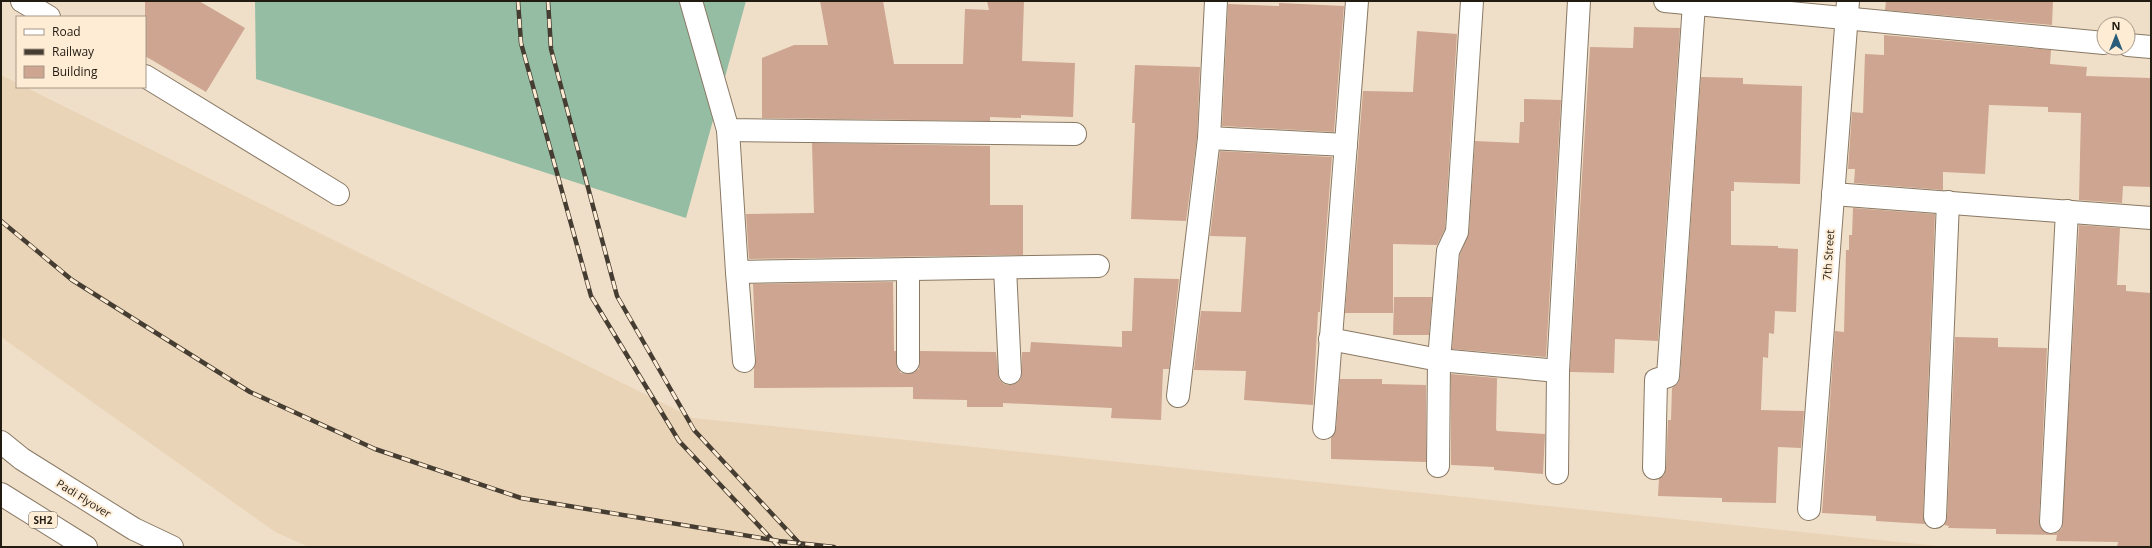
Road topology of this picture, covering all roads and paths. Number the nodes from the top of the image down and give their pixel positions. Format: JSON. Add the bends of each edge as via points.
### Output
{"nodes":[{"id":1,"x":22,"y":1,"type":"edge"},
{"id":2,"x":692,"y":1,"type":"edge"},
{"id":3,"x":1216,"y":1,"type":"edge"},
{"id":4,"x":1357,"y":1,"type":"edge"},
{"id":5,"x":1472,"y":1,"type":"edge"},
{"id":6,"x":1579,"y":1,"type":"edge"},
{"id":7,"x":1678,"y":2,"type":"edge"},
{"id":8,"x":1847,"y":10,"type":"edge"},
{"id":9,"x":47,"y":16,"type":"edge"},
{"id":10,"x":2096,"y":42,"type":"edge"},
{"id":11,"x":2136,"y":46,"type":"edge"},
{"id":12,"x":2151,"y":47,"type":"edge"},
{"id":13,"x":146,"y":77,"type":"edge"},
{"id":14,"x":728,"y":130,"type":"junction"},
{"id":15,"x":1075,"y":134,"type":"dead end"},
{"id":16,"x":1209,"y":138,"type":"junction"},
{"id":17,"x":1346,"y":145,"type":"junction"},
{"id":18,"x":338,"y":194,"type":"dead end"},
{"id":19,"x":1833,"y":194,"type":"junction"},
{"id":20,"x":1948,"y":202,"type":"junction"},
{"id":21,"x":2067,"y":211,"type":"junction"},
{"id":22,"x":2151,"y":218,"type":"edge"},
{"id":23,"x":1098,"y":266,"type":"dead end"},
{"id":24,"x":1005,"y":268,"type":"junction"},
{"id":25,"x":908,"y":269,"type":"junction"},
{"id":26,"x":737,"y":272,"type":"junction"},
{"id":27,"x":1330,"y":339,"type":"junction"},
{"id":28,"x":1439,"y":360,"type":"junction"},
{"id":29,"x":744,"y":361,"type":"dead end"},
{"id":30,"x":908,"y":362,"type":"dead end"},
{"id":31,"x":1558,"y":371,"type":"junction"},
{"id":32,"x":1010,"y":373,"type":"dead end"},
{"id":33,"x":1178,"y":396,"type":"dead end"},
{"id":34,"x":1324,"y":428,"type":"dead end"},
{"id":35,"x":1,"y":442,"type":"edge"},
{"id":36,"x":1438,"y":466,"type":"dead end"},
{"id":37,"x":1654,"y":468,"type":"dead end"},
{"id":38,"x":1557,"y":473,"type":"dead end"},
{"id":39,"x":1,"y":494,"type":"edge"},
{"id":40,"x":1809,"y":509,"type":"dead end"},
{"id":41,"x":1935,"y":517,"type":"dead end"},
{"id":42,"x":2051,"y":522,"type":"dead end"},
{"id":43,"x":86,"y":547,"type":"edge"},
{"id":44,"x":172,"y":547,"type":"edge"}],
"edges":[{"from":1,"to":9,"type":"street"},
{"from":2,"to":14,"type":"street"},
{"from":3,"to":16,"type":"street"},
{"from":4,"to":17,"type":"street"},
{"from":5,"to":28,"type":"street","via":[[1457,232],[1448,251]]},
{"from":6,"to":31,"type":"street"},
{"from":7,"to":8,"type":"street"},
{"from":7,"to":37,"type":"street","via":[[1668,376],[1656,380]]},
{"from":8,"to":10,"type":"street"},
{"from":8,"to":19,"type":"street","name":"7th Street"},
{"from":11,"to":12,"type":"street"},
{"from":13,"to":18,"type":"street"},
{"from":14,"to":15,"type":"street"},
{"from":14,"to":26,"type":"street"},
{"from":16,"to":17,"type":"street"},
{"from":16,"to":33,"type":"street"},
{"from":17,"to":27,"type":"street"},
{"from":19,"to":20,"type":"street"},
{"from":19,"to":40,"type":"street","name":"7th Street"},
{"from":20,"to":21,"type":"street"},
{"from":20,"to":41,"type":"street"},
{"from":21,"to":22,"type":"street"},
{"from":21,"to":42,"type":"street"},
{"from":23,"to":24,"type":"street"},
{"from":24,"to":25,"type":"street"},
{"from":24,"to":32,"type":"street"},
{"from":25,"to":26,"type":"street"},
{"from":25,"to":30,"type":"street"},
{"from":26,"to":29,"type":"street"},
{"from":27,"to":28,"type":"street"},
{"from":27,"to":34,"type":"street"},
{"from":28,"to":31,"type":"street"},
{"from":28,"to":36,"type":"street"},
{"from":31,"to":38,"type":"street"},
{"from":35,"to":44,"type":"street","name":"Padi Flyover","via":[[22,459],[128,525]]},
{"from":39,"to":43,"type":"street","number":"SH2"}]}
